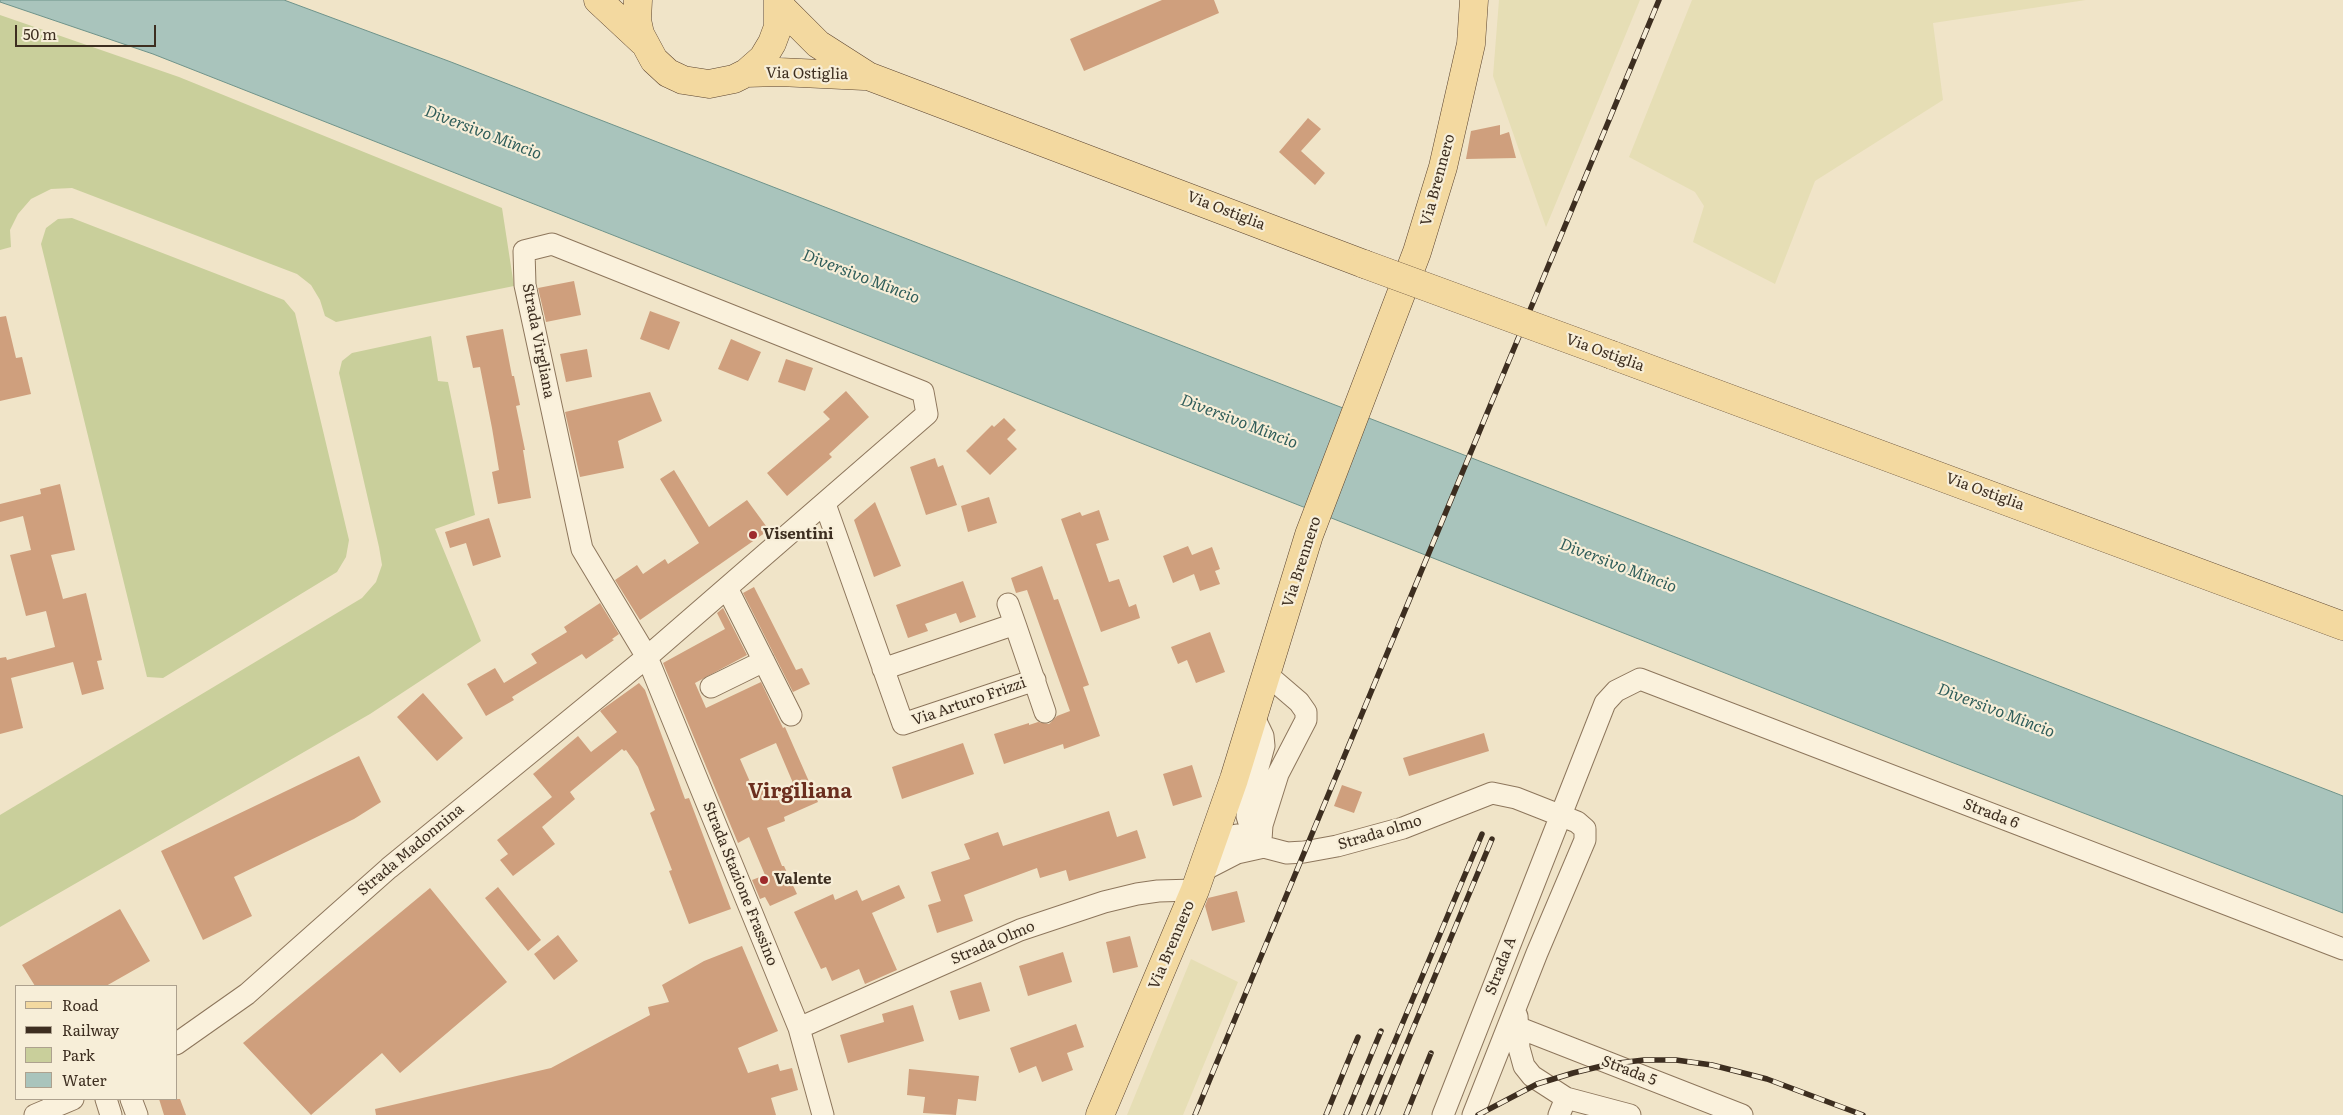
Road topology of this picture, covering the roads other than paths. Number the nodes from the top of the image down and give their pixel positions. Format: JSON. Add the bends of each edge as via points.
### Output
{"nodes":[{"id":1,"x":598,"y":0,"type":"edge"},
{"id":2,"x":638,"y":0,"type":"edge"},
{"id":3,"x":1474,"y":0,"type":"edge"},
{"id":4,"x":778,"y":3,"type":"edge"},
{"id":5,"x":643,"y":42,"type":"junction"},
{"id":6,"x":746,"y":73,"type":"junction"},
{"id":7,"x":868,"y":76,"type":"junction"},
{"id":8,"x":923,"y":392,"type":"joint"},
{"id":9,"x":825,"y":504,"type":"junction"},
{"id":10,"x":727,"y":588,"type":"junction"},
{"id":11,"x":1008,"y":604,"type":"dead end"},
{"id":12,"x":1015,"y":624,"type":"junction"},
{"id":13,"x":2343,"y":626,"type":"edge"},
{"id":14,"x":647,"y":657,"type":"junction"},
{"id":15,"x":764,"y":661,"type":"junction"},
{"id":16,"x":1268,"y":668,"type":"junction"},
{"id":17,"x":883,"y":669,"type":"junction"},
{"id":18,"x":1640,"y":679,"type":"joint"},
{"id":19,"x":1035,"y":680,"type":"junction"},
{"id":20,"x":711,"y":687,"type":"dead end"},
{"id":21,"x":1045,"y":712,"type":"dead end"},
{"id":22,"x":792,"y":715,"type":"dead end"},
{"id":23,"x":1253,"y":715,"type":"junction"},
{"id":24,"x":1560,"y":816,"type":"junction"},
{"id":25,"x":1212,"y":843,"type":"junction"},
{"id":26,"x":1264,"y":847,"type":"junction"},
{"id":27,"x":1199,"y":881,"type":"junction"},
{"id":28,"x":2343,"y":949,"type":"edge"},
{"id":29,"x":1520,"y":999,"type":"junction"},
{"id":30,"x":1517,"y":1027,"type":"junction"},
{"id":31,"x":799,"y":1028,"type":"junction"},
{"id":32,"x":178,"y":1043,"type":"edge"},
{"id":33,"x":71,"y":1100,"type":"edge"},
{"id":34,"x":106,"y":1100,"type":"edge"},
{"id":35,"x":131,"y":1100,"type":"edge"},
{"id":36,"x":1562,"y":1107,"type":"edge"},
{"id":37,"x":35,"y":1115,"type":"edge"},
{"id":38,"x":111,"y":1115,"type":"edge"},
{"id":39,"x":137,"y":1115,"type":"edge"},
{"id":40,"x":823,"y":1115,"type":"edge"},
{"id":41,"x":1100,"y":1115,"type":"edge"},
{"id":42,"x":1443,"y":1115,"type":"edge"},
{"id":43,"x":1473,"y":1115,"type":"edge"},
{"id":44,"x":1630,"y":1115,"type":"edge"},
{"id":45,"x":1742,"y":1115,"type":"edge"}],
"edges":[{"from":1,"to":5,"type":"main road"},
{"from":2,"to":5,"type":"main road","via":[[637,20]]},
{"from":3,"to":16,"type":"main road","name":"Via Brennero","via":[[1471,44],[1443,167],[1417,252],[1309,535]]},
{"from":4,"to":6,"type":"main road","via":[[778,27],[772,43],[763,58]]},
{"from":4,"to":7,"type":"main road","name":"Via Ostiglia","via":[[813,40]]},
{"from":5,"to":6,"type":"main road","via":[[663,69],[690,82],[722,83]]},
{"from":6,"to":7,"type":"main road","name":"Via Ostiglia"},
{"from":7,"to":13,"type":"main road","name":"Via Ostiglia","bridge":true,"via":[[1364,264]]},
{"from":8,"to":9,"type":"street","name":"Strada Madonnina","via":[[927,414]]},
{"from":8,"to":14,"type":"street","name":"Strada Virgliana","via":[[552,244],[524,251],[525,285],[582,549]]},
{"from":9,"to":10,"type":"street","name":"Strada Madonnina"},
{"from":9,"to":17,"type":"street","name":"Via Arturo Frizzi"},
{"from":10,"to":14,"type":"street","name":"Strada Madonnina"},
{"from":10,"to":15,"type":"street"},
{"from":11,"to":12,"type":"street","name":"Via Arturo Frizzi"},
{"from":12,"to":17,"type":"street"},
{"from":12,"to":19,"type":"street","name":"Via Arturo Frizzi"},
{"from":14,"to":31,"type":"street","name":"Strada Stazione Frassino"},
{"from":14,"to":32,"type":"street","name":"Strada Madonnina","via":[[389,868],[247,994]]},
{"from":15,"to":20,"type":"street"},
{"from":15,"to":22,"type":"street"},
{"from":16,"to":23,"type":"main road","name":"Via Brennero"},
{"from":16,"to":26,"type":"street","via":[[1271,678],[1299,702],[1306,712],[1306,720],[1278,774],[1262,825]]},
{"from":17,"to":19,"type":"street","name":"Via Arturo Frizzi","via":[[903,724]]},
{"from":18,"to":24,"type":"street","name":"Strada A","via":[[1616,691],[1605,703]]},
{"from":18,"to":28,"type":"street","name":"Strada 6"},
{"from":19,"to":21,"type":"street","name":"Via Arturo Frizzi"},
{"from":23,"to":25,"type":"main road","name":"Via Brennero"},
{"from":23,"to":26,"type":"street","via":[[1264,746],[1247,816],[1255,838]]},
{"from":24,"to":26,"type":"street","name":"Strada olmo","via":[[1516,798],[1492,793],[1403,828],[1337,846],[1304,852]]},
{"from":24,"to":29,"type":"street","via":[[1577,822],[1585,829],[1585,840]]},
{"from":24,"to":42,"type":"street","name":"Strada A"},
{"from":25,"to":26,"type":"street","name":"Strada olmo","via":[[1237,835]]},
{"from":25,"to":27,"type":"main road","name":"Via Brennero"},
{"from":26,"to":27,"type":"street","name":"Strada olmo","via":[[1231,855]]},
{"from":27,"to":31,"type":"street","name":"Strada Olmo","via":[[1104,902],[1020,930]]},
{"from":27,"to":41,"type":"main road","name":"Via Brennero"},
{"from":29,"to":30,"type":"street"},
{"from":29,"to":43,"type":"street"},
{"from":30,"to":36,"type":"street","via":[[1518,1048],[1524,1066]]},
{"from":30,"to":45,"type":"street","name":"Strada 5"},
{"from":31,"to":40,"type":"street","name":"Strada Stazione Frassino"},
{"from":33,"to":37,"type":"street"},
{"from":34,"to":38,"type":"street"},
{"from":35,"to":39,"type":"street"},
{"from":36,"to":44,"type":"street"}]}
